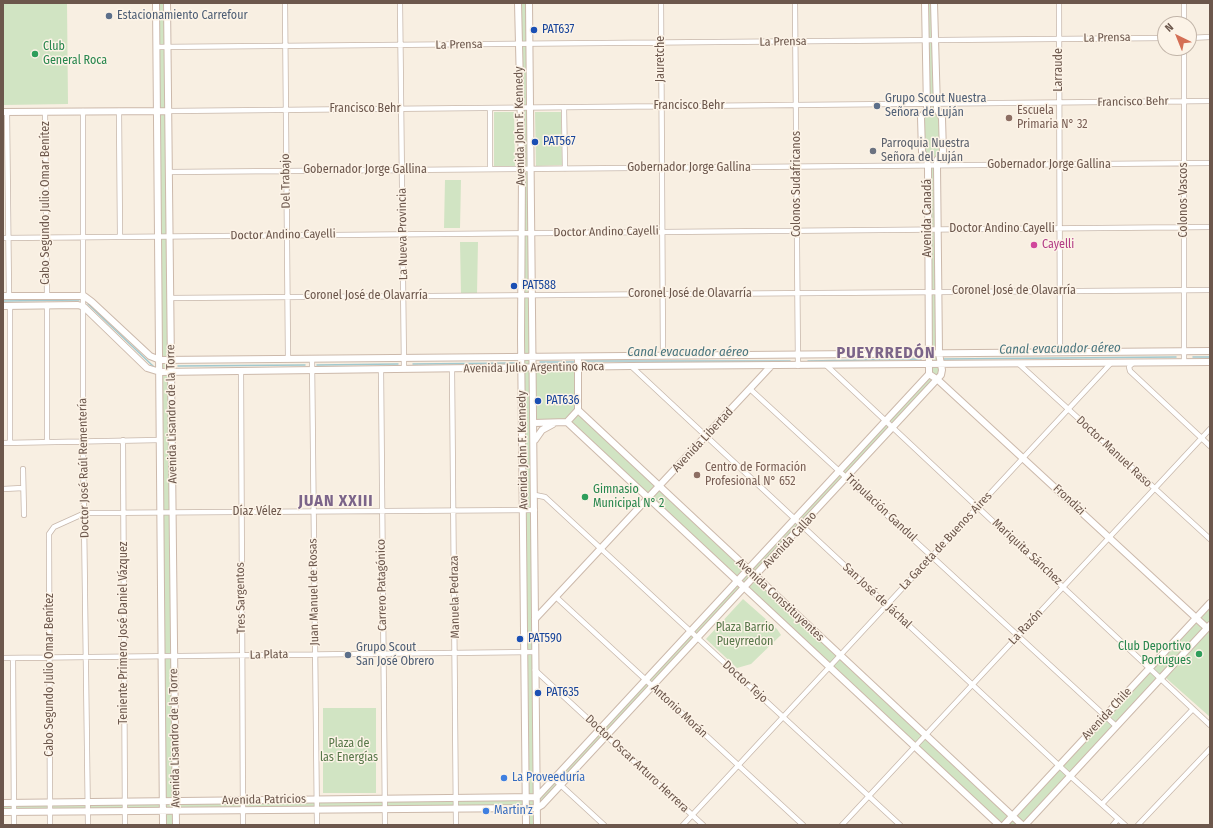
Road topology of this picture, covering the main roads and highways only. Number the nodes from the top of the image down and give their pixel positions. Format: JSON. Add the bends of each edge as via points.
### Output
{"nodes":[{"id":1,"x":156,"y":3,"type":"edge"},
{"id":2,"x":167,"y":3,"type":"edge"},
{"id":3,"x":518,"y":3,"type":"edge"},
{"id":4,"x":529,"y":3,"type":"edge"},
{"id":5,"x":925,"y":3,"type":"edge"},
{"id":6,"x":934,"y":3,"type":"edge"},
{"id":7,"x":158,"y":110,"type":"junction"},
{"id":8,"x":168,"y":110,"type":"junction"},
{"id":9,"x":5,"y":112,"type":"edge"},
{"id":10,"x":6,"y":296,"type":"edge"},
{"id":11,"x":6,"y":306,"type":"edge"},
{"id":12,"x":1210,"y":351,"type":"edge"},
{"id":13,"x":929,"y":354,"type":"junction"},
{"id":14,"x":939,"y":354,"type":"junction"},
{"id":15,"x":521,"y":357,"type":"junction"},
{"id":16,"x":532,"y":357,"type":"junction"},
{"id":17,"x":578,"y":357,"type":"junction"},
{"id":18,"x":160,"y":360,"type":"junction"},
{"id":19,"x":171,"y":360,"type":"junction"},
{"id":20,"x":1210,"y":362,"type":"edge"},
{"id":21,"x":929,"y":364,"type":"junction"},
{"id":22,"x":941,"y":364,"type":"junction"},
{"id":23,"x":772,"y":366,"type":"junction"},
{"id":24,"x":521,"y":368,"type":"junction"},
{"id":25,"x":532,"y":368,"type":"junction"},
{"id":26,"x":578,"y":368,"type":"junction"},
{"id":27,"x":160,"y":372,"type":"junction"},
{"id":28,"x":171,"y":372,"type":"junction"},
{"id":29,"x":929,"y":374,"type":"junction"},
{"id":30,"x":938,"y":380,"type":"junction"},
{"id":31,"x":578,"y":410,"type":"junction"},
{"id":32,"x":523,"y":413,"type":"junction"},
{"id":33,"x":556,"y":422,"type":"junction"},
{"id":34,"x":567,"y":422,"type":"junction"},
{"id":35,"x":534,"y":423,"type":"junction"},
{"id":36,"x":534,"y":441,"type":"junction"},
{"id":37,"x":659,"y":487,"type":"junction"},
{"id":38,"x":648,"y":499,"type":"junction"},
{"id":39,"x":747,"y":570,"type":"junction"},
{"id":40,"x":755,"y":577,"type":"junction"},
{"id":41,"x":737,"y":581,"type":"junction"},
{"id":42,"x":745,"y":588,"type":"junction"},
{"id":43,"x":1210,"y":603,"type":"edge"},
{"id":44,"x":1196,"y":618,"type":"junction"},
{"id":45,"x":535,"y":619,"type":"junction"},
{"id":46,"x":1209,"y":627,"type":"edge"},
{"id":47,"x":536,"y":796,"type":"junction"},
{"id":48,"x":526,"y":797,"type":"junction"},
{"id":49,"x":163,"y":801,"type":"junction"},
{"id":50,"x":176,"y":801,"type":"junction"},
{"id":51,"x":3,"y":803,"type":"edge"},
{"id":52,"x":526,"y":808,"type":"junction"},
{"id":53,"x":537,"y":808,"type":"junction"},
{"id":54,"x":163,"y":811,"type":"junction"},
{"id":55,"x":176,"y":811,"type":"junction"},
{"id":56,"x":3,"y":812,"type":"edge"},
{"id":57,"x":1013,"y":816,"type":"junction"},
{"id":58,"x":163,"y":825,"type":"edge"},
{"id":59,"x":176,"y":825,"type":"edge"},
{"id":60,"x":526,"y":825,"type":"edge"},
{"id":61,"x":537,"y":825,"type":"edge"},
{"id":62,"x":999,"y":825,"type":"edge"},
{"id":63,"x":1004,"y":825,"type":"edge"},
{"id":64,"x":1022,"y":825,"type":"edge"},
{"id":65,"x":1025,"y":825,"type":"edge"}],
"edges":[{"from":1,"to":7,"type":"main road","name":"Avenida Lisandro de la Torre"},
{"from":2,"to":8,"type":"main road","name":"Avenida Lisandro de la Torre"},
{"from":3,"to":15,"type":"main road","name":"Avenida John F. Kennedy","via":[[522,169]]},
{"from":4,"to":16,"type":"main road","name":"Avenida John F. Kennedy"},
{"from":5,"to":13,"type":"main road","name":"Avenida Canadá","via":[[927,110],[921,117],[922,152],[928,166]]},
{"from":6,"to":14,"type":"main road","name":"Avenida Canadá","via":[[937,109],[942,118],[942,153],[937,160]]},
{"from":7,"to":8,"type":"main road"},
{"from":7,"to":9,"type":"main road"},
{"from":7,"to":18,"type":"main road","name":"Avenida Lisandro de la Torre"},
{"from":8,"to":19,"type":"main road","name":"Avenida Lisandro de la Torre"},
{"from":10,"to":18,"type":"main road","via":[[84,296],[150,356]]},
{"from":11,"to":27,"type":"main road","name":"Avenida Julio Argentino Roca","via":[[84,307],[147,368]]},
{"from":12,"to":14,"type":"main road","name":"Avenida Julio Argentino Roca"},
{"from":13,"to":14,"type":"main road","name":"Avenida Julio Argentino Roca"},
{"from":13,"to":17,"type":"main road","name":"Avenida Julio Argentino Roca"},
{"from":13,"to":21,"type":"main road","name":"Avenida Canadá"},
{"from":14,"to":22,"type":"main road","name":"Avenida Canadá"},
{"from":15,"to":16,"type":"main road","name":"Avenida Julio Argentino Roca"},
{"from":15,"to":19,"type":"main road","name":"Avenida Julio Argentino Roca"},
{"from":15,"to":24,"type":"main road","name":"Avenida John F. Kennedy"},
{"from":16,"to":17,"type":"main road","name":"Avenida Julio Argentino Roca"},
{"from":16,"to":25,"type":"main road","name":"Avenida John F. Kennedy"},
{"from":17,"to":26,"type":"main road"},
{"from":18,"to":19,"type":"main road","name":"Avenida Julio Argentino Roca"},
{"from":18,"to":27,"type":"main road","name":"Avenida Lisandro de la Torre"},
{"from":19,"to":28,"type":"main road","name":"Avenida Lisandro de la Torre"},
{"from":20,"to":22,"type":"main road","name":"Avenida Julio Argentino Roca"},
{"from":21,"to":22,"type":"main road","name":"Avenida Julio Argentino Roca"},
{"from":21,"to":23,"type":"main road","name":"Avenida Julio Argentino Roca"},
{"from":21,"to":29,"type":"main road"},
{"from":22,"to":30,"type":"main road","via":[[942,370]]},
{"from":23,"to":26,"type":"main road","name":"Avenida Julio Argentino Roca"},
{"from":23,"to":37,"type":"main road","name":"Avenida Libertad"},
{"from":24,"to":25,"type":"main road","name":"Avenida Julio Argentino Roca"},
{"from":24,"to":28,"type":"main road","name":"Avenida Julio Argentino Roca"},
{"from":24,"to":32,"type":"main road","name":"Avenida John F. Kennedy"},
{"from":25,"to":26,"type":"main road","name":"Avenida Julio Argentino Roca"},
{"from":25,"to":35,"type":"main road","name":"Avenida John F. Kennedy"},
{"from":26,"to":31,"type":"main road"},
{"from":27,"to":28,"type":"main road","name":"Avenida Julio Argentino Roca"},
{"from":27,"to":49,"type":"main road","name":"Avenida Lisandro de la Torre"},
{"from":28,"to":50,"type":"main road","name":"Avenida Lisandro de la Torre"},
{"from":29,"to":30,"type":"main road","name":"Frondizi"},
{"from":29,"to":39,"type":"main road","name":"Avenida Callao"},
{"from":30,"to":40,"type":"main road","name":"Avenida Callao"},
{"from":30,"to":44,"type":"main road","name":"Frondizi"},
{"from":31,"to":34,"type":"main road"},
{"from":31,"to":37,"type":"main road","name":"Avenida Constituyentes"},
{"from":32,"to":35,"type":"main road"},
{"from":32,"to":48,"type":"main road","name":"Avenida John F. Kennedy"},
{"from":33,"to":34,"type":"main road"},
{"from":33,"to":35,"type":"main road"},
{"from":33,"to":36,"type":"main road","via":[[542,430]]},
{"from":34,"to":38,"type":"main road","name":"Avenida Constituyentes"},
{"from":35,"to":36,"type":"main road","name":"Avenida John F. Kennedy"},
{"from":36,"to":45,"type":"main road","name":"Avenida John F. Kennedy"},
{"from":37,"to":38,"type":"main road","name":"Avenida Libertad"},
{"from":37,"to":39,"type":"main road","name":"Avenida Constituyentes"},
{"from":38,"to":41,"type":"main road","name":"Avenida Constituyentes"},
{"from":38,"to":45,"type":"main road","name":"Avenida Libertad"},
{"from":39,"to":40,"type":"main road","name":"Avenida Constituyentes"},
{"from":39,"to":41,"type":"main road","name":"Avenida Callao"},
{"from":40,"to":42,"type":"main road","name":"Avenida Callao"},
{"from":40,"to":57,"type":"main road","name":"Avenida Constituyentes"},
{"from":41,"to":42,"type":"main road","name":"Avenida Constituyentes"},
{"from":41,"to":47,"type":"main road","name":"Avenida Callao"},
{"from":42,"to":53,"type":"main road","name":"Avenida Callao"},
{"from":42,"to":62,"type":"main road","name":"Avenida Constituyentes"},
{"from":43,"to":44,"type":"main road","name":"Avenida Chile"},
{"from":44,"to":46,"type":"main road","name":"Frondizi"},
{"from":44,"to":57,"type":"main road","name":"Avenida Chile"},
{"from":45,"to":47,"type":"main road","name":"Avenida John F. Kennedy"},
{"from":46,"to":65,"type":"main road","name":"Avenida Chile"},
{"from":47,"to":48,"type":"main road"},
{"from":47,"to":53,"type":"main road","name":"Avenida John F. Kennedy"},
{"from":48,"to":50,"type":"main road","name":"Avenida Patricios"},
{"from":48,"to":52,"type":"main road","name":"Avenida John F. Kennedy"},
{"from":49,"to":50,"type":"main road","name":"Avenida Patricios"},
{"from":49,"to":51,"type":"main road","name":"Avenida Patricios"},
{"from":49,"to":54,"type":"main road","name":"Avenida Lisandro de la Torre"},
{"from":50,"to":55,"type":"main road","name":"Avenida Lisandro de la Torre"},
{"from":52,"to":53,"type":"main road"},
{"from":52,"to":55,"type":"main road","name":"Avenida Patricios"},
{"from":52,"to":60,"type":"main road","name":"Avenida John F. Kennedy"},
{"from":53,"to":61,"type":"main road","name":"Avenida John F. Kennedy"},
{"from":54,"to":55,"type":"main road","name":"Avenida Patricios"},
{"from":54,"to":56,"type":"main road","name":"Avenida Patricios"},
{"from":54,"to":58,"type":"main road","name":"Avenida Lisandro de la Torre"},
{"from":55,"to":59,"type":"main road","name":"Avenida Lisandro de la Torre"},
{"from":57,"to":63,"type":"main road","name":"Avenida Chile"},
{"from":57,"to":64,"type":"main road","name":"Avenida Constituyentes"}]}
